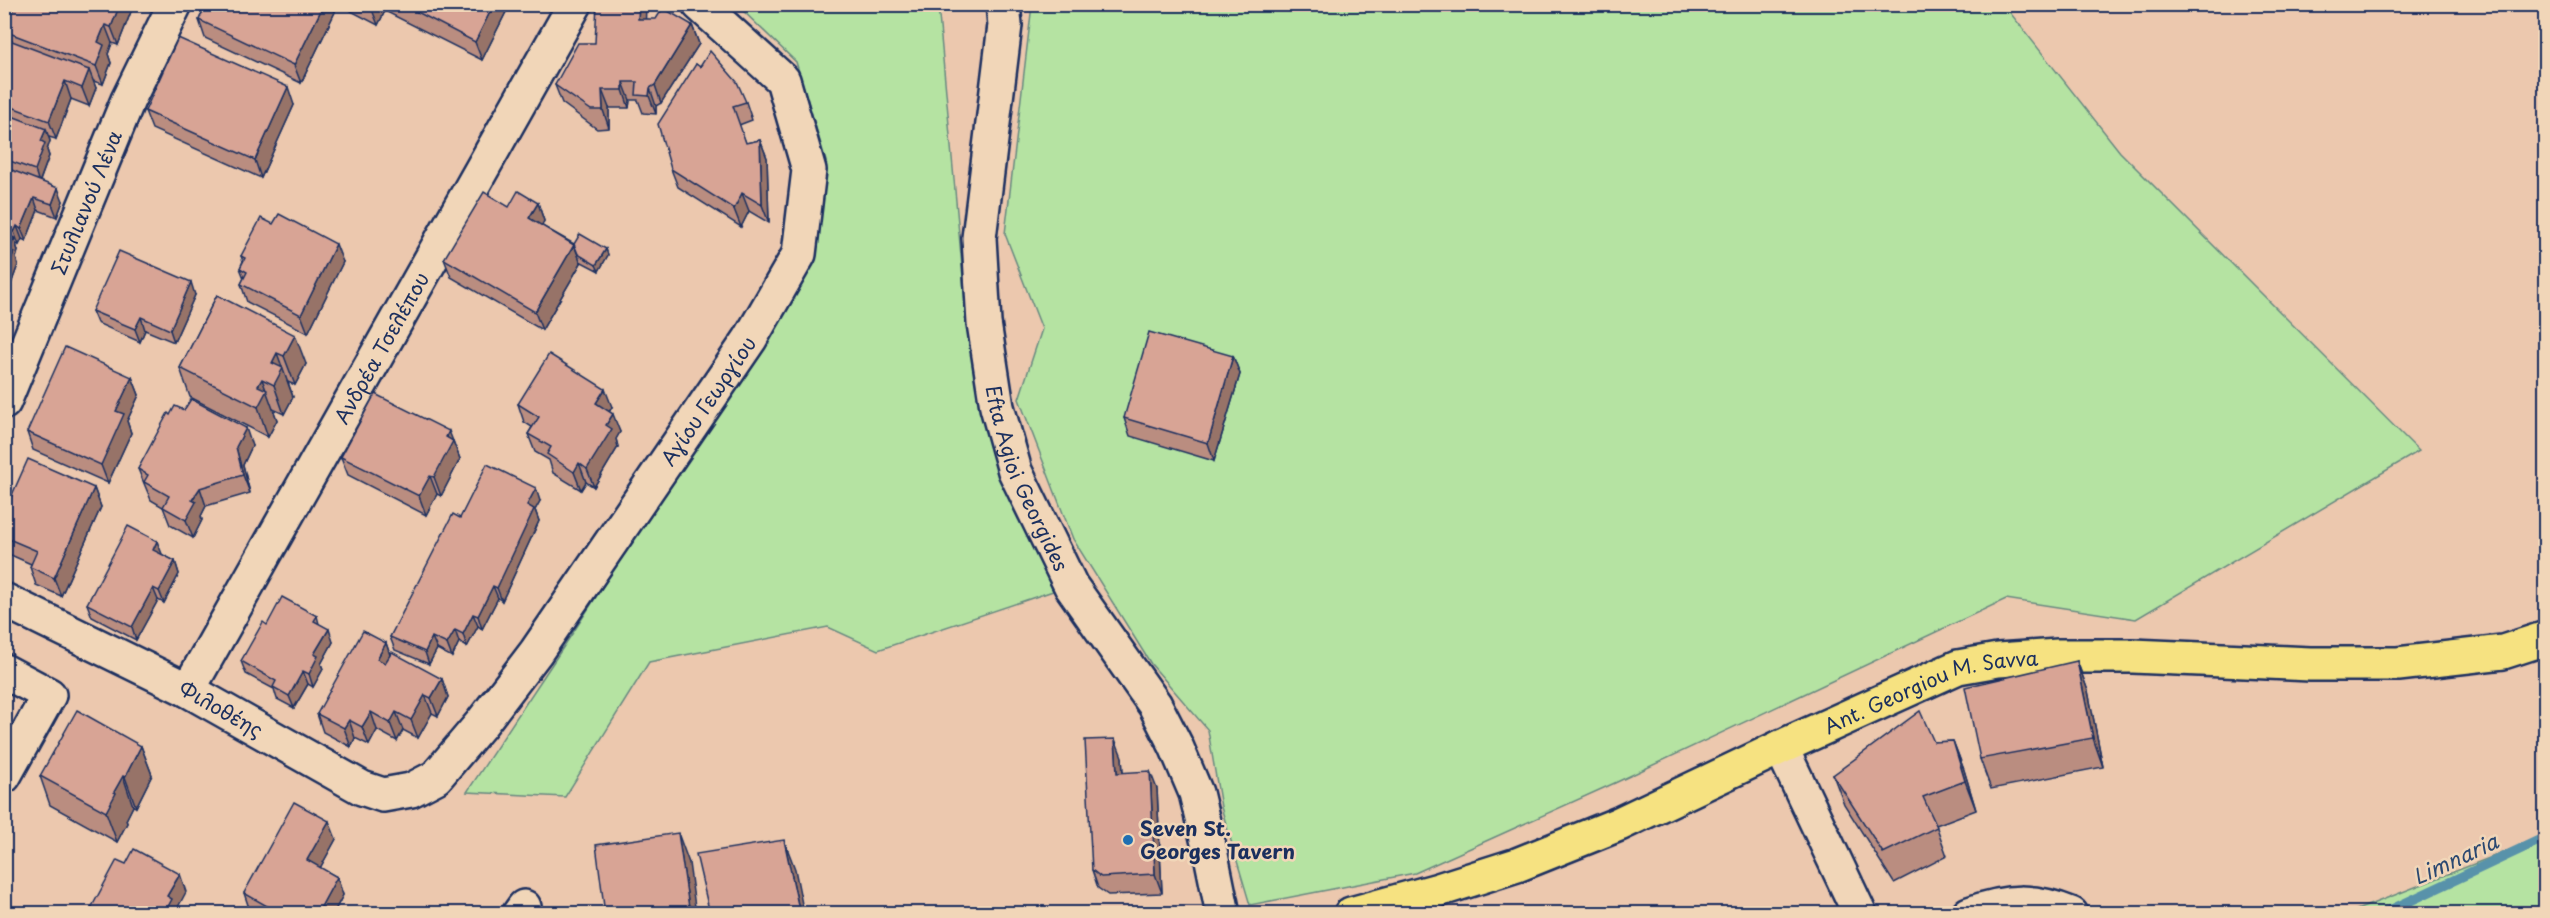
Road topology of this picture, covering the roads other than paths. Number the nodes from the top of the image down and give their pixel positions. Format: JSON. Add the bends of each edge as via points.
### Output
{"nodes":[{"id":1,"x":175,"y":4,"type":"edge"},
{"id":2,"x":575,"y":4,"type":"edge"},
{"id":3,"x":699,"y":4,"type":"edge"},
{"id":4,"x":1004,"y":4,"type":"edge"},
{"id":5,"x":4,"y":402,"type":"edge"},
{"id":6,"x":4,"y":600,"type":"edge"},
{"id":7,"x":2546,"y":638,"type":"edge"},
{"id":8,"x":4,"y":670,"type":"edge"},
{"id":9,"x":188,"y":690,"type":"junction"},
{"id":10,"x":1780,"y":747,"type":"junction"},
{"id":11,"x":4,"y":776,"type":"edge"},
{"id":12,"x":436,"y":777,"type":"joint"},
{"id":13,"x":1223,"y":914,"type":"edge"},
{"id":14,"x":1351,"y":914,"type":"edge"},
{"id":15,"x":1860,"y":914,"type":"edge"},
{"id":16,"x":1969,"y":914,"type":"edge"},
{"id":17,"x":2071,"y":914,"type":"edge"}],
"edges":[{"from":1,"to":5,"type":"street","name":"Στυλιανού Λένα","via":[[128,100]]},
{"from":2,"to":9,"type":"street","name":"Ανδρέα Τσελέπου"},
{"from":3,"to":12,"type":"street","name":"Αγίου Γεωργίου","via":[[783,80],[809,170],[799,254],[750,339],[536,652]]},
{"from":4,"to":13,"type":"street","name":"Efta Agioi Georgides","via":[[1005,25],[979,238],[984,324],[997,407],[1015,471],[1071,586],[1155,705],[1176,746],[1196,793]]},
{"from":6,"to":9,"type":"street","name":"Φιλοθέης"},
{"from":7,"to":10,"type":"main road","name":"Ant. Georgiou M. Savva","via":[[2503,651],[2398,664],[2133,656],[1998,660],[1958,667]]},
{"from":8,"to":11,"type":"street","via":[[49,695]]},
{"from":9,"to":12,"type":"street","name":"Φιλοθέης","via":[[362,788],[383,795],[411,790]]},
{"from":10,"to":14,"type":"main road","name":"Ant. Georgiou M. Savva","via":[[1619,824],[1517,865]]},
{"from":10,"to":15,"type":"street"},
{"from":16,"to":17,"type":"street","via":[[2022,901],[2047,904]]}]}
